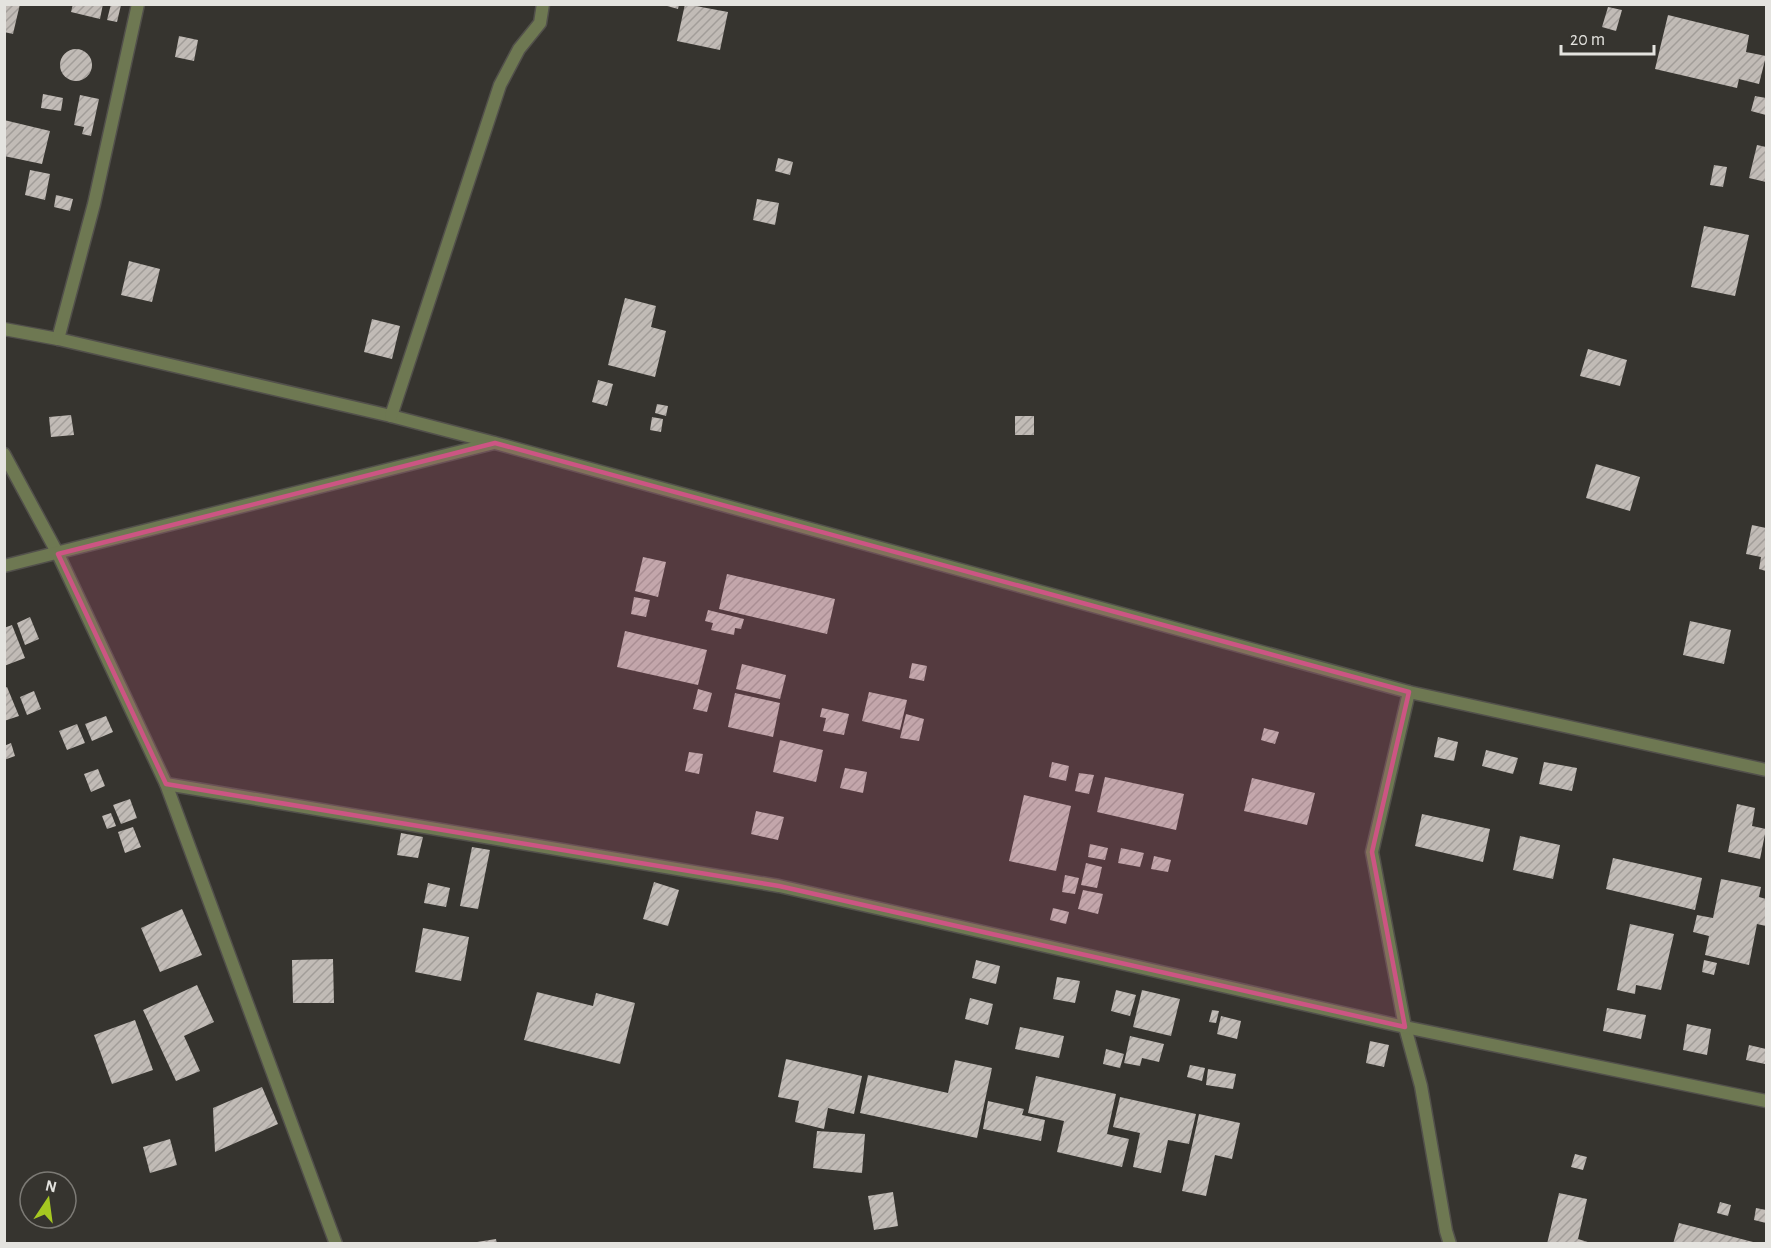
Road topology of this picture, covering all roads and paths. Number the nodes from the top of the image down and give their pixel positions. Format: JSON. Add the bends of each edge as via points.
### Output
{"nodes":[{"id":1,"x":138,"y":4,"type":"edge"},
{"id":2,"x":543,"y":4,"type":"edge"},
{"id":3,"x":4,"y":329,"type":"edge"},
{"id":4,"x":58,"y":339,"type":"junction"},
{"id":5,"x":391,"y":416,"type":"junction"},
{"id":6,"x":495,"y":443,"type":"junction"},
{"id":7,"x":4,"y":454,"type":"edge"},
{"id":8,"x":58,"y":554,"type":"junction"},
{"id":9,"x":4,"y":566,"type":"edge"},
{"id":10,"x":1408,"y":692,"type":"junction"},
{"id":11,"x":1767,"y":770,"type":"edge"},
{"id":12,"x":166,"y":784,"type":"junction"},
{"id":13,"x":1405,"y":1027,"type":"junction"},
{"id":14,"x":1767,"y":1101,"type":"edge"},
{"id":15,"x":336,"y":1244,"type":"edge"},
{"id":16,"x":1450,"y":1244,"type":"edge"}],
"edges":[{"from":1,"to":4,"type":"street","via":[[94,204]]},
{"from":2,"to":5,"type":"street","via":[[540,23],[519,49],[500,85]]},
{"from":3,"to":4,"type":"street"},
{"from":4,"to":5,"type":"street"},
{"from":5,"to":6,"type":"street"},
{"from":6,"to":8,"type":"street"},
{"from":6,"to":10,"type":"street"},
{"from":7,"to":8,"type":"street"},
{"from":8,"to":9,"type":"street"},
{"from":8,"to":12,"type":"street"},
{"from":10,"to":11,"type":"street"},
{"from":10,"to":13,"type":"street","via":[[1372,852]]},
{"from":12,"to":13,"type":"street","via":[[780,886]]},
{"from":12,"to":15,"type":"street"},
{"from":13,"to":14,"type":"street"},
{"from":13,"to":16,"type":"street","via":[[1421,1086]]}]}
